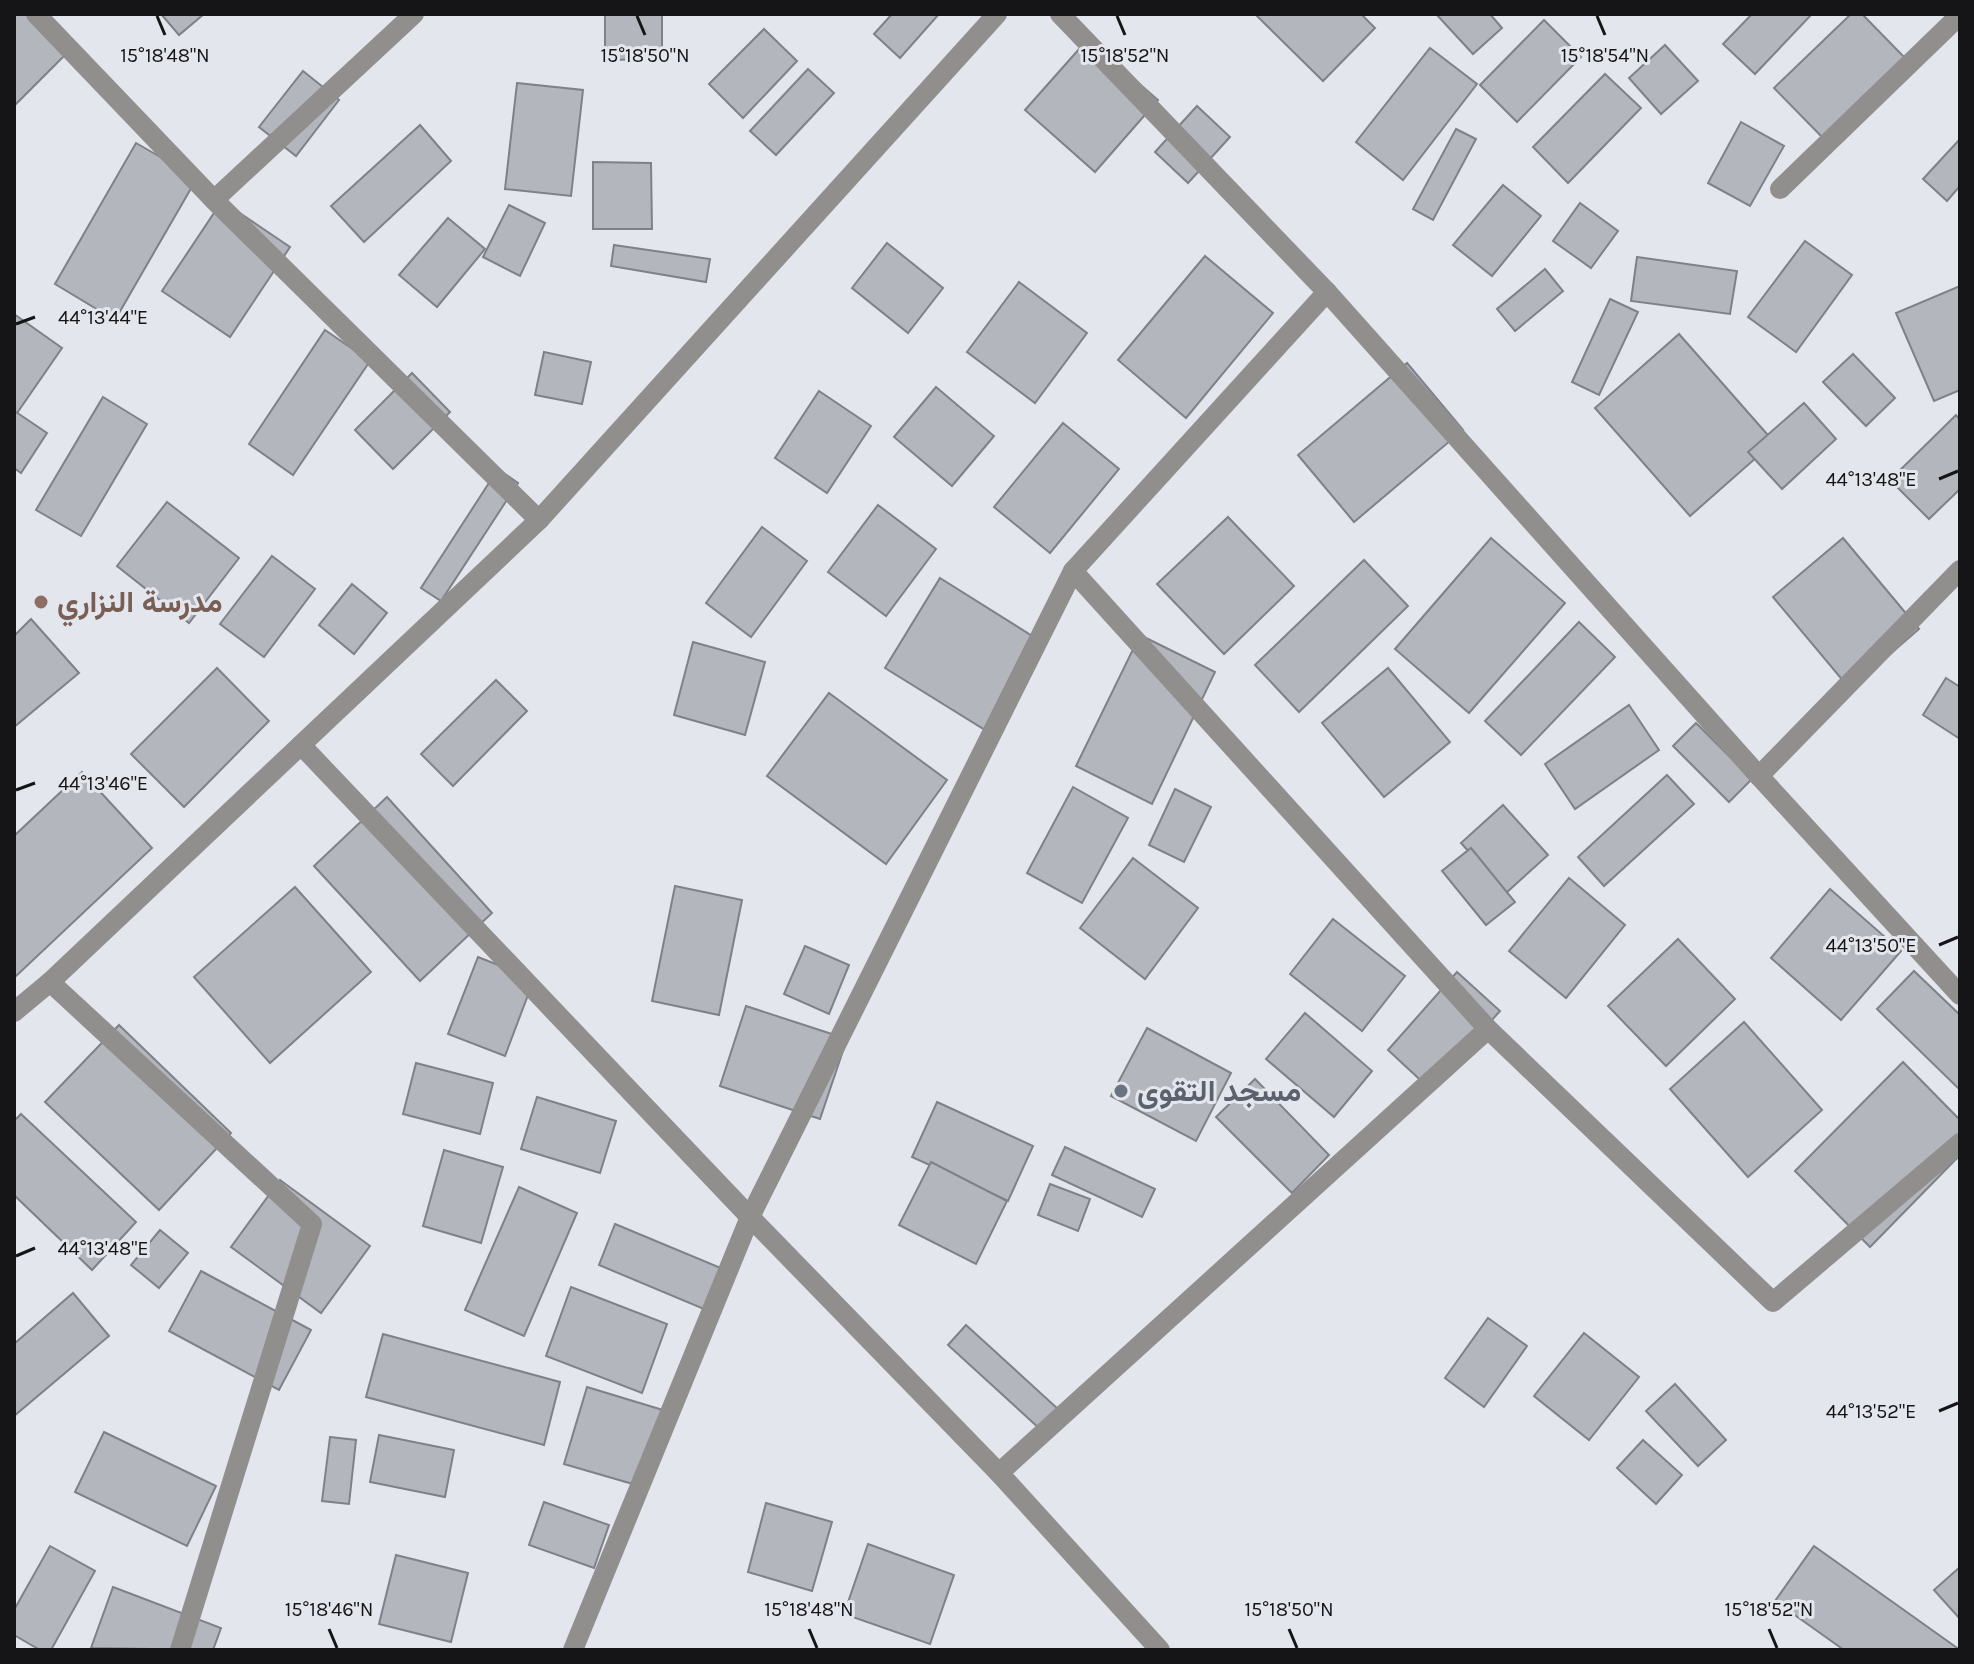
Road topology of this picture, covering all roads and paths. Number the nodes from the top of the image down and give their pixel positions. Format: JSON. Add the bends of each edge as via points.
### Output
{"nodes":[{"id":1,"x":36,"y":14,"type":"edge"},
{"id":2,"x":414,"y":14,"type":"edge"},
{"id":3,"x":997,"y":14,"type":"edge"},
{"id":4,"x":1060,"y":14,"type":"edge"},
{"id":5,"x":1960,"y":15,"type":"edge"},
{"id":6,"x":1780,"y":189,"type":"dead end"},
{"id":7,"x":214,"y":200,"type":"junction"},
{"id":8,"x":1327,"y":292,"type":"junction"},
{"id":9,"x":539,"y":520,"type":"junction"},
{"id":10,"x":1960,"y":570,"type":"edge"},
{"id":11,"x":1073,"y":571,"type":"junction"},
{"id":12,"x":301,"y":745,"type":"junction"},
{"id":13,"x":1759,"y":776,"type":"junction"},
{"id":14,"x":50,"y":982,"type":"junction"},
{"id":15,"x":1960,"y":995,"type":"edge"},
{"id":16,"x":14,"y":1012,"type":"edge"},
{"id":17,"x":1488,"y":1029,"type":"junction"},
{"id":18,"x":1960,"y":1143,"type":"edge"},
{"id":19,"x":750,"y":1217,"type":"junction"},
{"id":20,"x":999,"y":1473,"type":"junction"},
{"id":21,"x":180,"y":1650,"type":"edge"},
{"id":22,"x":573,"y":1650,"type":"edge"},
{"id":23,"x":1160,"y":1650,"type":"edge"}],
"edges":[{"from":1,"to":7,"type":"street"},
{"from":2,"to":7,"type":"street"},
{"from":3,"to":9,"type":"street"},
{"from":4,"to":8,"type":"street"},
{"from":5,"to":6,"type":"street"},
{"from":7,"to":9,"type":"street"},
{"from":8,"to":11,"type":"street"},
{"from":8,"to":13,"type":"street"},
{"from":9,"to":12,"type":"street"},
{"from":10,"to":13,"type":"street"},
{"from":11,"to":17,"type":"street"},
{"from":11,"to":19,"type":"street"},
{"from":12,"to":14,"type":"street"},
{"from":12,"to":19,"type":"street"},
{"from":13,"to":15,"type":"street"},
{"from":14,"to":16,"type":"street"},
{"from":14,"to":21,"type":"street","via":[[312,1224]]},
{"from":17,"to":18,"type":"street","via":[[1773,1302]]},
{"from":17,"to":20,"type":"street"},
{"from":19,"to":20,"type":"street"},
{"from":19,"to":22,"type":"street"},
{"from":20,"to":23,"type":"street"}]}
